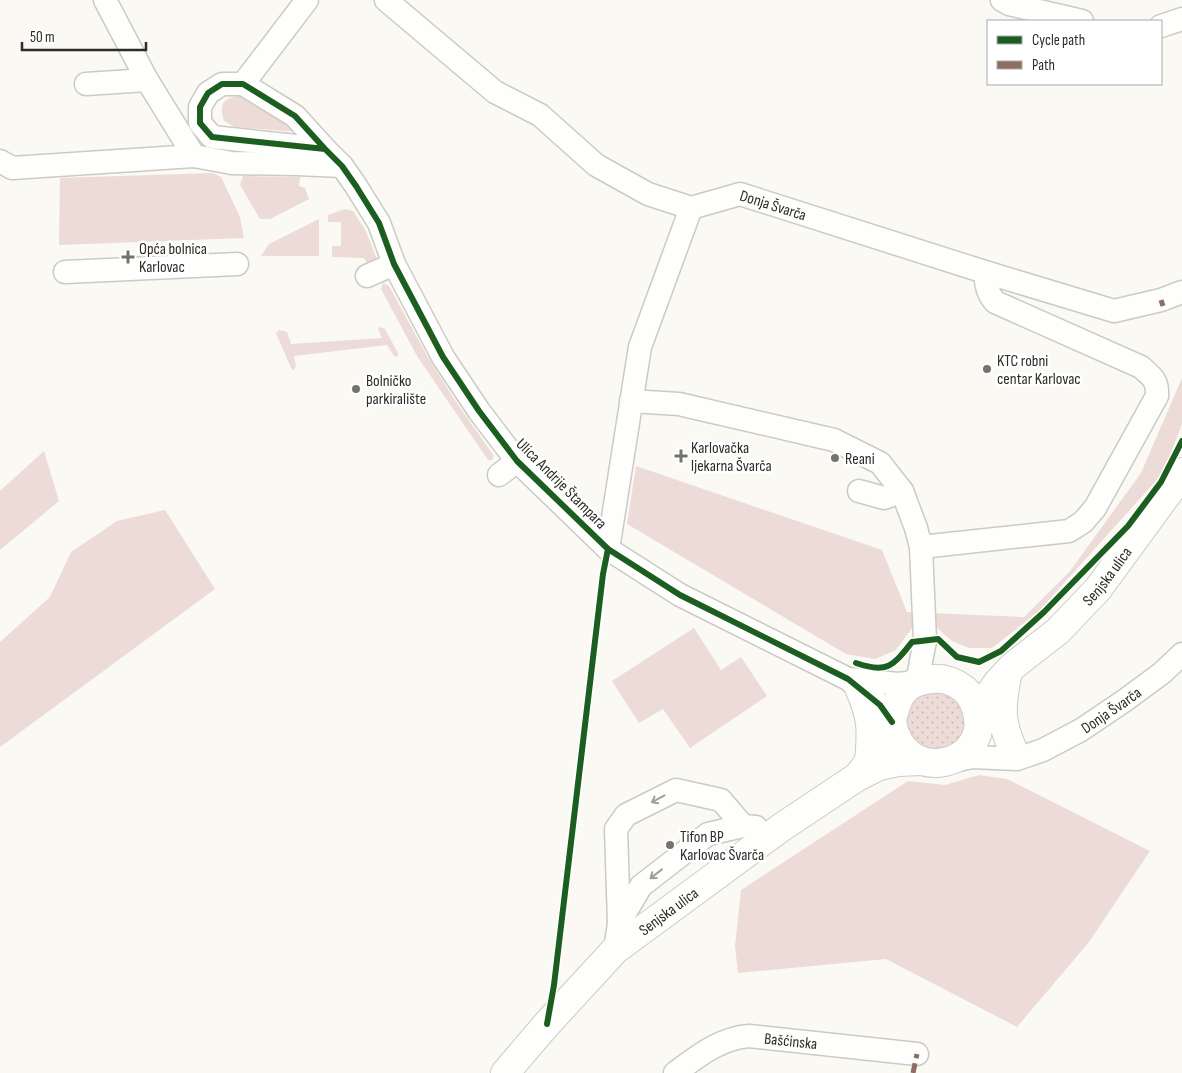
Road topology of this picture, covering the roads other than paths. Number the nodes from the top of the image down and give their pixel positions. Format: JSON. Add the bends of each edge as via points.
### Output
{"nodes":[{"id":1,"x":105,"y":0,"type":"edge"},
{"id":2,"x":307,"y":0,"type":"edge"},
{"id":3,"x":386,"y":0,"type":"edge"},
{"id":4,"x":1002,"y":0,"type":"edge"},
{"id":5,"x":1182,"y":19,"type":"edge"},
{"id":6,"x":1078,"y":20,"type":"edge"},
{"id":7,"x":1162,"y":26,"type":"edge"},
{"id":8,"x":146,"y":80,"type":"junction"},
{"id":9,"x":86,"y":84,"type":"dead end"},
{"id":10,"x":243,"y":84,"type":"junction"},
{"id":11,"x":325,"y":149,"type":"junction"},
{"id":12,"x":194,"y":156,"type":"junction"},
{"id":13,"x":0,"y":161,"type":"edge"},
{"id":14,"x":342,"y":166,"type":"junction"},
{"id":15,"x":691,"y":208,"type":"junction"},
{"id":16,"x":238,"y":264,"type":"dead end"},
{"id":17,"x":394,"y":264,"type":"junction"},
{"id":18,"x":65,"y":272,"type":"dead end"},
{"id":19,"x":985,"y":272,"type":"junction"},
{"id":20,"x":367,"y":276,"type":"dead end"},
{"id":21,"x":1182,"y":292,"type":"edge"},
{"id":22,"x":631,"y":401,"type":"junction"},
{"id":23,"x":517,"y":461,"type":"junction"},
{"id":24,"x":1182,"y":472,"type":"edge"},
{"id":25,"x":498,"y":475,"type":"dead end"},
{"id":26,"x":859,"y":491,"type":"dead end"},
{"id":27,"x":902,"y":491,"type":"junction"},
{"id":28,"x":921,"y":547,"type":"junction"},
{"id":29,"x":608,"y":549,"type":"junction"},
{"id":30,"x":926,"y":640,"type":"junction"},
{"id":31,"x":1182,"y":654,"type":"edge"},
{"id":32,"x":1011,"y":668,"type":"junction"},
{"id":33,"x":944,"y":679,"type":"junction"},
{"id":34,"x":917,"y":682,"type":"junction"},
{"id":35,"x":853,"y":683,"type":"junction"},
{"id":36,"x":978,"y":718,"type":"junction"},
{"id":37,"x":892,"y":722,"type":"junction"},
{"id":38,"x":1022,"y":752,"type":"junction"},
{"id":39,"x":921,"y":761,"type":"junction"},
{"id":40,"x":949,"y":762,"type":"junction"},
{"id":41,"x":863,"y":770,"type":"junction"},
{"id":42,"x":743,"y":826,"type":"junction"},
{"id":43,"x":782,"y":827,"type":"junction"},
{"id":44,"x":619,"y":923,"type":"junction"},
{"id":45,"x":615,"y":950,"type":"junction"},
{"id":46,"x":917,"y":1054,"type":"dead end"},
{"id":47,"x":515,"y":1067,"type":"edge"},
{"id":48,"x":675,"y":1073,"type":"edge"}],
"edges":[{"from":1,"to":8,"type":"street"},
{"from":2,"to":10,"type":"street"},
{"from":3,"to":15,"type":"street","via":[[495,92],[540,115],[596,165],[648,194]]},
{"from":4,"to":6,"type":"street"},
{"from":5,"to":7,"type":"street"},
{"from":8,"to":9,"type":"street"},
{"from":8,"to":12,"type":"street"},
{"from":10,"to":11,"type":"street","name":"Ulica Andrije Štampara","via":[[295,116]]},
{"from":10,"to":11,"type":"street","via":[[222,84],[208,93],[200,107],[200,123],[212,137]]},
{"from":11,"to":14,"type":"street","name":"Ulica Andrije Štampara"},
{"from":12,"to":13,"type":"street","via":[[12,168]]},
{"from":12,"to":14,"type":"street","via":[[232,163]]},
{"from":14,"to":17,"type":"street","name":"Ulica Andrije Štampara","via":[[378,223]]},
{"from":15,"to":19,"type":"street","name":"Donja Švarča","via":[[740,194]]},
{"from":15,"to":22,"type":"street","via":[[640,347]]},
{"from":16,"to":18,"type":"street"},
{"from":17,"to":20,"type":"street"},
{"from":17,"to":23,"type":"street","name":"Ulica Andrije Štampara","via":[[443,357]]},
{"from":19,"to":21,"type":"street","name":"Donja Švarča","via":[[1114,311]]},
{"from":19,"to":28,"type":"street","via":[[986,286],[994,302],[1141,367],[1153,378],[1157,396],[1095,508],[1076,527],[1069,531]]},
{"from":22,"to":27,"type":"street","via":[[679,404],[834,440],[880,463]]},
{"from":22,"to":29,"type":"street"},
{"from":23,"to":25,"type":"street"},
{"from":23,"to":29,"type":"street","name":"Ulica Andrije Štampara"},
{"from":24,"to":32,"type":"main road","name":"Senjska ulica","via":[[1098,589],[1058,631]]},
{"from":26,"to":27,"type":"street","via":[[884,498]]},
{"from":27,"to":28,"type":"street"},
{"from":28,"to":30,"type":"street"},
{"from":29,"to":35,"type":"street","name":"Ulica Andrije Štampara","via":[[680,595]]},
{"from":30,"to":33,"type":"street"},
{"from":30,"to":34,"type":"street"},
{"from":31,"to":38,"type":"street","name":"Donja Švarča","via":[[1162,673],[1081,730],[1043,750]]},
{"from":32,"to":33,"type":"main road","name":"Senjska ulica","via":[[980,678]]},
{"from":32,"to":36,"type":"main road","name":"Senjska ulica","via":[[986,699]]},
{"from":32,"to":38,"type":"main road","via":[[1002,710],[1005,731]]},
{"from":33,"to":34,"type":"main road","via":[[930,678]]},
{"from":33,"to":36,"type":"main road","via":[[967,692],[975,704]]},
{"from":34,"to":35,"type":"street","name":"Ulica Andrije Štampara"},
{"from":34,"to":37,"type":"main road","via":[[898,700]]},
{"from":35,"to":37,"type":"street","name":"Ulica Andrije Štampara","via":[[880,705]]},
{"from":35,"to":41,"type":"main road","via":[[868,707],[872,724]]},
{"from":36,"to":38,"type":"street","via":[[987,734],[1000,744]]},
{"from":36,"to":40,"type":"main road","via":[[977,732],[971,745]]},
{"from":37,"to":39,"type":"main road","via":[[899,744],[909,755]]},
{"from":37,"to":41,"type":"main road","name":"Senjska ulica","via":[[886,737]]},
{"from":38,"to":40,"type":"street","name":"Donja Švarča","via":[[1017,759],[972,757]]},
{"from":39,"to":40,"type":"main road"},
{"from":39,"to":41,"type":"main road","name":"Senjska ulica","via":[[898,762]]},
{"from":41,"to":43,"type":"main road","name":"Senjska ulica"},
{"from":42,"to":43,"type":"street"},
{"from":42,"to":44,"type":"street","one_way":true,"via":[[708,834],[641,886]]},
{"from":42,"to":44,"type":"street","one_way":true,"via":[[721,800],[676,790],[626,815],[616,829]]},
{"from":43,"to":45,"type":"main road","name":"Senjska ulica"},
{"from":44,"to":45,"type":"street"},
{"from":45,"to":47,"type":"main road","name":"Senjska ulica"},
{"from":46,"to":48,"type":"street","name":"Bašćinska","via":[[734,1037],[703,1052]]}]}
